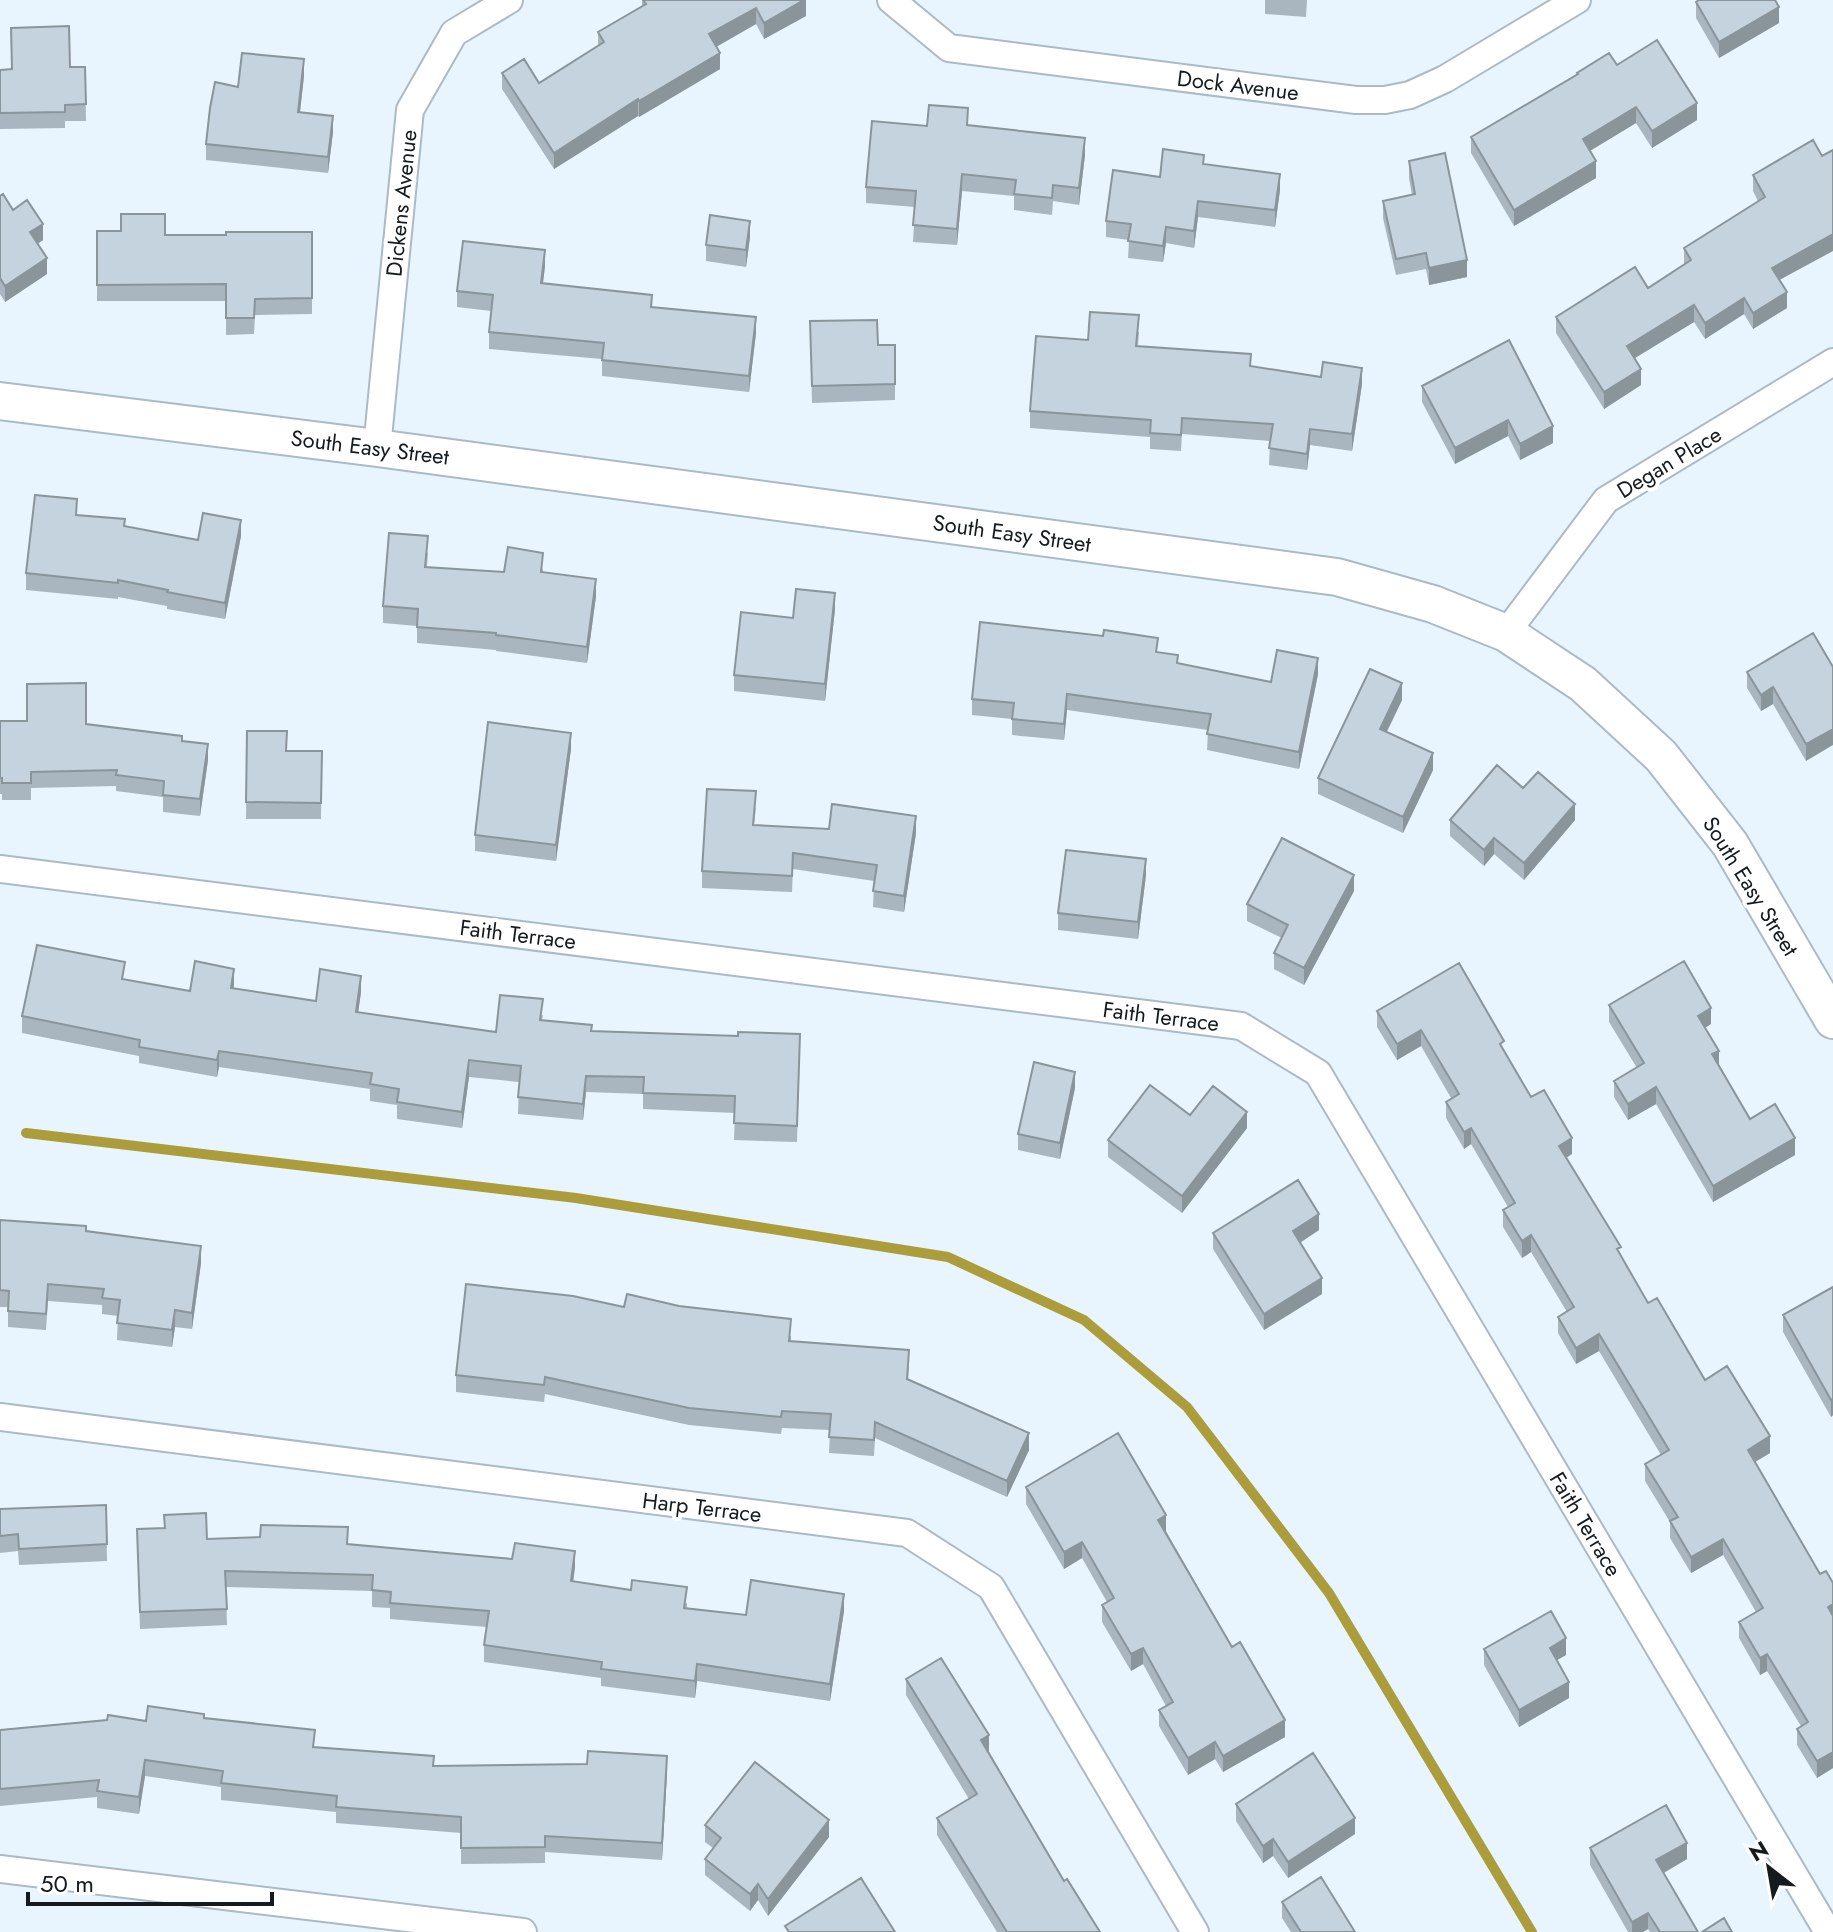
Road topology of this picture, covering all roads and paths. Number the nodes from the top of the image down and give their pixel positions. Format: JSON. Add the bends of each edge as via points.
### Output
{"nodes":[{"id":1,"x":509,"y":0,"type":"edge"},
{"id":2,"x":891,"y":0,"type":"edge"},
{"id":3,"x":1577,"y":0,"type":"edge"},
{"id":4,"x":1833,"y":362,"type":"edge"},
{"id":5,"x":0,"y":401,"type":"edge"},
{"id":6,"x":377,"y":448,"type":"junction"},
{"id":7,"x":1506,"y":633,"type":"junction"},
{"id":8,"x":0,"y":869,"type":"edge"},
{"id":9,"x":1833,"y":1020,"type":"edge"},
{"id":10,"x":0,"y":1417,"type":"edge"},
{"id":11,"x":0,"y":1869,"type":"edge"},
{"id":12,"x":523,"y":1932,"type":"edge"},
{"id":13,"x":1195,"y":1932,"type":"edge"},
{"id":14,"x":1828,"y":1932,"type":"edge"}],
"edges":[{"from":1,"to":6,"type":"street","name":"Dickens Avenue","via":[[454,33],[410,110]]},
{"from":2,"to":3,"type":"street","name":"Dock Avenue","via":[[949,48],[1356,100],[1410,95]]},
{"from":4,"to":7,"type":"street","name":"Degan Place","via":[[1606,500]]},
{"from":5,"to":6,"type":"street","name":"South Easy Street"},
{"from":6,"to":7,"type":"street","name":"South Easy Street","via":[[1337,577],[1433,604]]},
{"from":7,"to":9,"type":"street","name":"South Easy Street","via":[[1583,684],[1661,756],[1730,844]]},
{"from":8,"to":14,"type":"street","name":"Faith Terrace","via":[[1241,1026],[1318,1073]]},
{"from":10,"to":13,"type":"street","name":"Harp Terrace","via":[[907,1533],[991,1587]]},
{"from":11,"to":12,"type":"street"}]}
